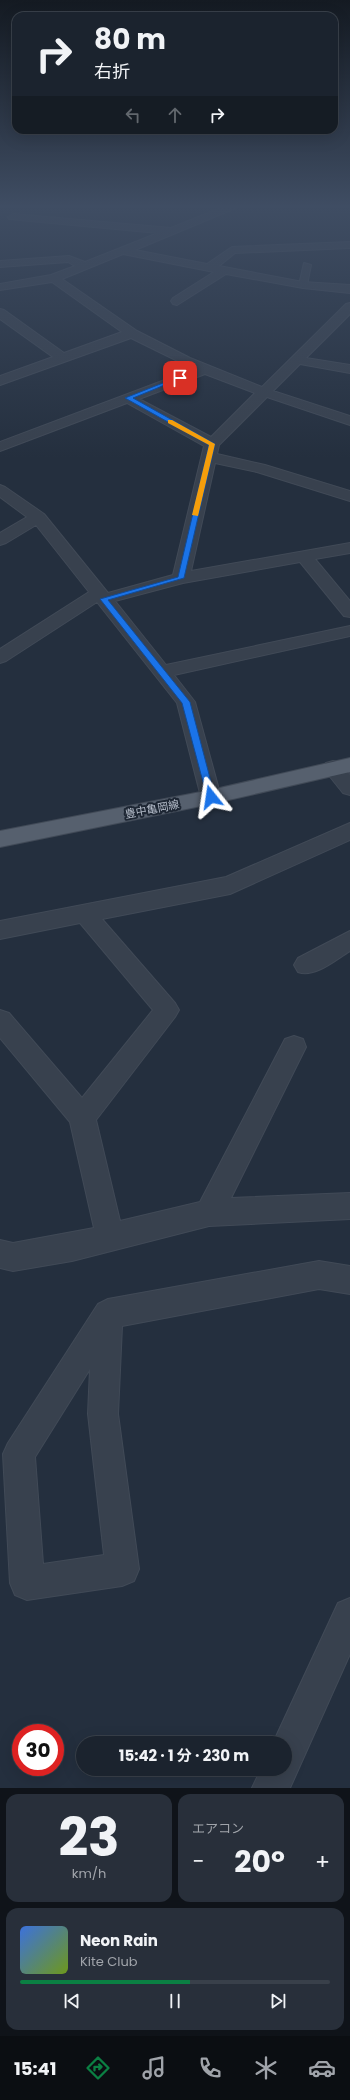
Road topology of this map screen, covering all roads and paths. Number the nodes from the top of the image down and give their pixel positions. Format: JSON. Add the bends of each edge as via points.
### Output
{"nodes":[{"id":1,"x":72,"y":290,"type":"edge"},
{"id":2,"x":193,"y":290,"type":"edge"},
{"id":3,"x":177,"y":301,"type":"dead end"},
{"id":4,"x":350,"y":307,"type":"edge"},
{"id":5,"x":0,"y":313,"type":"edge"},
{"id":6,"x":335,"y":321,"type":"junction"},
{"id":7,"x":350,"y":324,"type":"edge"},
{"id":8,"x":132,"y":333,"type":"junction"},
{"id":9,"x":63,"y":358,"type":"junction"},
{"id":10,"x":297,"y":360,"type":"junction"},
{"id":11,"x":205,"y":369,"type":"junction"},
{"id":12,"x":350,"y":369,"type":"edge"},
{"id":13,"x":0,"y":381,"type":"edge"},
{"id":14,"x":264,"y":393,"type":"junction"},
{"id":15,"x":128,"y":398,"type":"junction"},
{"id":16,"x":350,"y":421,"type":"edge"},
{"id":17,"x":0,"y":448,"type":"edge"},
{"id":18,"x":210,"y":451,"type":"junction"},
{"id":19,"x":0,"y":490,"type":"edge"},
{"id":20,"x":350,"y":496,"type":"edge"},
{"id":21,"x":38,"y":518,"type":"junction"},
{"id":22,"x":0,"y":540,"type":"edge"},
{"id":23,"x":350,"y":548,"type":"edge"},
{"id":24,"x":305,"y":557,"type":"junction"},
{"id":25,"x":181,"y":578,"type":"junction"},
{"id":26,"x":102,"y":596,"type":"junction"},
{"id":27,"x":350,"y":612,"type":"edge"},
{"id":28,"x":350,"y":631,"type":"edge"},
{"id":29,"x":0,"y":658,"type":"edge"},
{"id":30,"x":162,"y":672,"type":"junction"},
{"id":31,"x":342,"y":767,"type":"edge"},
{"id":32,"x":350,"y":788,"type":"edge"},
{"id":33,"x":211,"y":797,"type":"junction"},
{"id":34,"x":350,"y":831,"type":"edge"},
{"id":35,"x":0,"y":839,"type":"edge"},
{"id":36,"x":84,"y":913,"type":"junction"},
{"id":37,"x":0,"y":930,"type":"edge"},
{"id":38,"x":350,"y":940,"type":"edge"},
{"id":39,"x":306,"y":965,"type":"dead end"},
{"id":40,"x":0,"y":1020,"type":"edge"},
{"id":41,"x":294,"y":1047,"type":"dead end"},
{"id":42,"x":82,"y":1117,"type":"junction"},
{"id":43,"x":350,"y":1206,"type":"edge"},
{"id":44,"x":209,"y":1213,"type":"junction"},
{"id":45,"x":110,"y":1238,"type":"junction"},
{"id":46,"x":0,"y":1254,"type":"edge"},
{"id":47,"x":350,"y":1280,"type":"edge"},
{"id":48,"x":108,"y":1314,"type":"junction"},
{"id":49,"x":350,"y":1615,"type":"edge"},
{"id":50,"x":292,"y":1743,"type":"edge"},
{"id":51,"x":277,"y":1776,"type":"edge"},
{"id":52,"x":271,"y":1788,"type":"edge"}],
"edges":[{"from":1,"to":8,"type":"street"},
{"from":2,"to":3,"type":"street"},
{"from":4,"to":6,"type":"street"},
{"from":5,"to":9,"type":"street"},
{"from":6,"to":7,"type":"street"},
{"from":6,"to":10,"type":"street"},
{"from":8,"to":9,"type":"street"},
{"from":8,"to":11,"type":"street"},
{"from":9,"to":13,"type":"street"},
{"from":10,"to":12,"type":"street"},
{"from":10,"to":14,"type":"street"},
{"from":11,"to":14,"type":"street"},
{"from":11,"to":15,"type":"street"},
{"from":14,"to":16,"type":"street"},
{"from":14,"to":18,"type":"street"},
{"from":15,"to":17,"type":"street"},
{"from":15,"to":18,"type":"street"},
{"from":18,"to":20,"type":"street"},
{"from":18,"to":25,"type":"street"},
{"from":19,"to":21,"type":"street"},
{"from":21,"to":22,"type":"street"},
{"from":21,"to":26,"type":"street"},
{"from":23,"to":24,"type":"street"},
{"from":24,"to":25,"type":"street"},
{"from":24,"to":27,"type":"street"},
{"from":25,"to":26,"type":"street"},
{"from":26,"to":29,"type":"street"},
{"from":26,"to":30,"type":"street"},
{"from":28,"to":30,"type":"street"},
{"from":30,"to":33,"type":"street","via":[[186,702]]},
{"from":31,"to":32,"type":"street"},
{"from":31,"to":33,"type":"main road","name":"豊中亀岡線"},
{"from":33,"to":35,"type":"main road","name":"豊中亀岡線"},
{"from":34,"to":36,"type":"street","via":[[230,885]]},
{"from":36,"to":37,"type":"street"},
{"from":36,"to":42,"type":"street","via":[[167,1010]]},
{"from":38,"to":39,"type":"street"},
{"from":40,"to":42,"type":"street"},
{"from":41,"to":44,"type":"street"},
{"from":42,"to":45,"type":"street"},
{"from":43,"to":44,"type":"street"},
{"from":44,"to":45,"type":"street"},
{"from":45,"to":46,"type":"street","via":[[13,1257]]},
{"from":47,"to":48,"type":"street","via":[[319,1275]]},
{"from":48,"to":48,"type":"street","via":[[103,1414],[122,1568],[27,1583],[19,1454]]},
{"from":49,"to":50,"type":"street"},
{"from":51,"to":52,"type":"street"}]}
